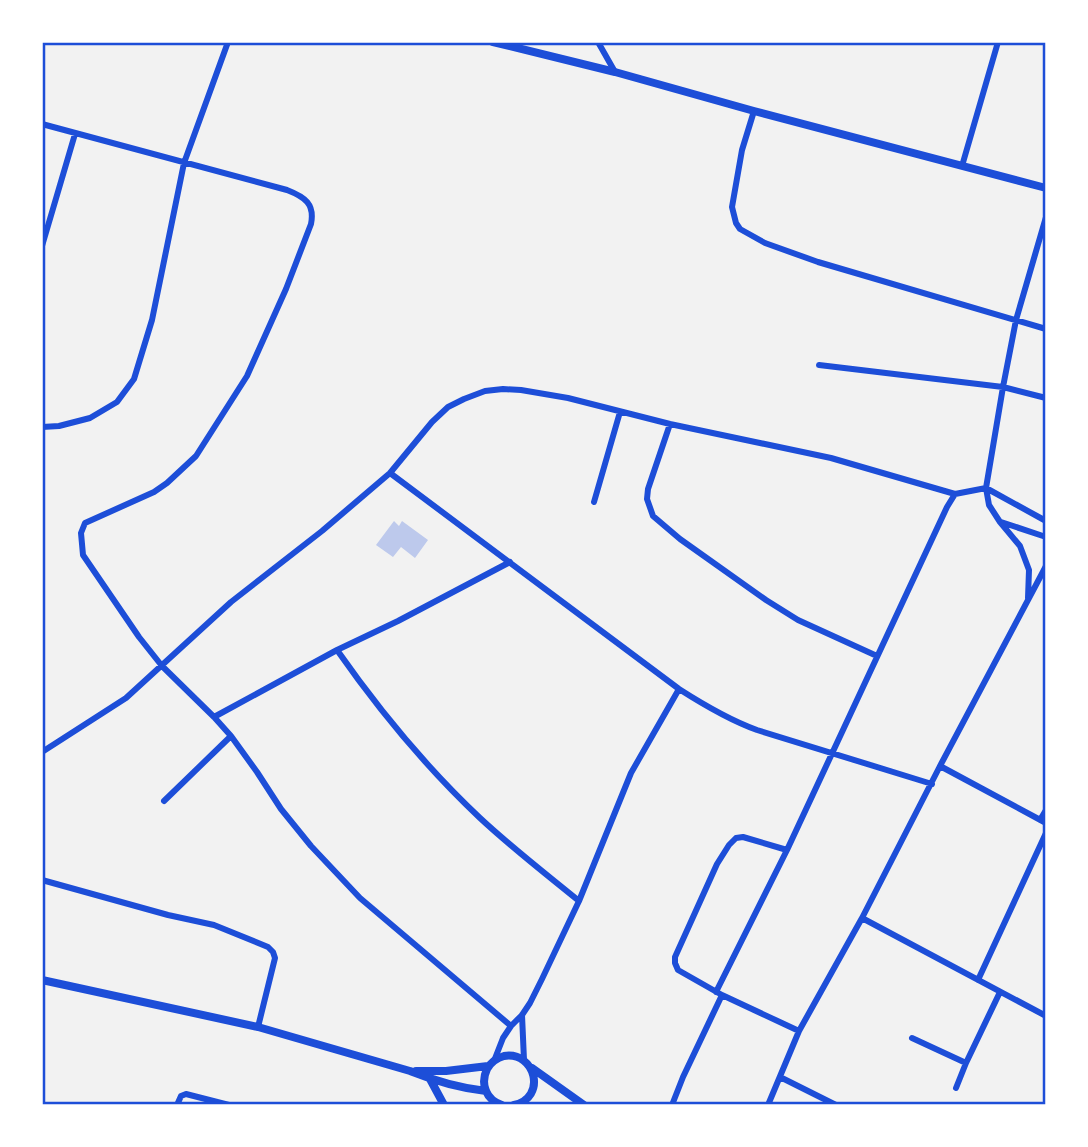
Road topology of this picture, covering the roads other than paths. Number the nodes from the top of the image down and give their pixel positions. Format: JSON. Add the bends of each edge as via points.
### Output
{"nodes":[{"id":1,"x":228,"y":42,"type":"edge"},
{"id":2,"x":598,"y":42,"type":"edge"},
{"id":3,"x":998,"y":42,"type":"edge"},
{"id":4,"x":498,"y":43,"type":"edge"},
{"id":5,"x":615,"y":72,"type":"junction"},
{"id":6,"x":754,"y":111,"type":"junction"},
{"id":7,"x":42,"y":124,"type":"edge"},
{"id":8,"x":75,"y":134,"type":"junction"},
{"id":9,"x":184,"y":163,"type":"junction"},
{"id":10,"x":962,"y":166,"type":"junction"},
{"id":11,"x":1046,"y":188,"type":"edge"},
{"id":12,"x":1046,"y":216,"type":"edge"},
{"id":13,"x":42,"y":246,"type":"edge"},
{"id":14,"x":1016,"y":320,"type":"junction"},
{"id":15,"x":1046,"y":329,"type":"edge"},
{"id":16,"x":819,"y":365,"type":"dead end"},
{"id":17,"x":1003,"y":387,"type":"junction"},
{"id":18,"x":1046,"y":398,"type":"edge"},
{"id":19,"x":620,"y":412,"type":"junction"},
{"id":20,"x":670,"y":424,"type":"junction"},
{"id":21,"x":42,"y":427,"type":"edge"},
{"id":22,"x":390,"y":473,"type":"junction"},
{"id":23,"x":986,"y":488,"type":"junction"},
{"id":24,"x":956,"y":494,"type":"junction"},
{"id":25,"x":594,"y":502,"type":"dead end"},
{"id":26,"x":1046,"y":521,"type":"edge"},
{"id":27,"x":1000,"y":522,"type":"junction"},
{"id":28,"x":1046,"y":537,"type":"edge"},
{"id":29,"x":510,"y":562,"type":"junction"},
{"id":30,"x":1046,"y":566,"type":"edge"},
{"id":31,"x":1028,"y":600,"type":"junction"},
{"id":32,"x":337,"y":650,"type":"junction"},
{"id":33,"x":877,"y":656,"type":"junction"},
{"id":34,"x":162,"y":666,"type":"junction"},
{"id":35,"x":679,"y":689,"type":"junction"},
{"id":36,"x":214,"y":717,"type":"junction"},
{"id":37,"x":231,"y":736,"type":"junction"},
{"id":38,"x":42,"y":752,"type":"edge"},
{"id":39,"x":833,"y":753,"type":"junction"},
{"id":40,"x":940,"y":766,"type":"junction"},
{"id":41,"x":932,"y":784,"type":"junction"},
{"id":42,"x":163,"y":801,"type":"dead end"},
{"id":43,"x":1046,"y":810,"type":"edge"},
{"id":44,"x":1043,"y":822,"type":"edge"},
{"id":45,"x":1046,"y":833,"type":"edge"},
{"id":46,"x":787,"y":850,"type":"junction"},
{"id":47,"x":42,"y":880,"type":"edge"},
{"id":48,"x":579,"y":901,"type":"junction"},
{"id":49,"x":862,"y":918,"type":"junction"},
{"id":50,"x":42,"y":980,"type":"edge"},
{"id":51,"x":978,"y":980,"type":"junction"},
{"id":52,"x":1000,"y":992,"type":"junction"},
{"id":53,"x":719,"y":994,"type":"junction"},
{"id":54,"x":522,"y":1015,"type":"junction"},
{"id":55,"x":1046,"y":1016,"type":"edge"},
{"id":56,"x":510,"y":1026,"type":"junction"},
{"id":57,"x":258,"y":1027,"type":"junction"},
{"id":58,"x":800,"y":1031,"type":"junction"},
{"id":59,"x":912,"y":1038,"type":"dead end"},
{"id":60,"x":491,"y":1063,"type":"junction"},
{"id":61,"x":526,"y":1063,"type":"junction"},
{"id":62,"x":966,"y":1063,"type":"junction"},
{"id":63,"x":410,"y":1071,"type":"junction"},
{"id":64,"x":780,"y":1077,"type":"junction"},
{"id":65,"x":430,"y":1079,"type":"junction"},
{"id":66,"x":956,"y":1088,"type":"dead end"},
{"id":67,"x":487,"y":1093,"type":"junction"},
{"id":68,"x":177,"y":1105,"type":"edge"},
{"id":69,"x":229,"y":1105,"type":"edge"},
{"id":70,"x":444,"y":1105,"type":"edge"},
{"id":71,"x":484,"y":1105,"type":"edge"},
{"id":72,"x":502,"y":1105,"type":"edge"},
{"id":73,"x":520,"y":1105,"type":"edge"},
{"id":74,"x":584,"y":1105,"type":"edge"},
{"id":75,"x":671,"y":1105,"type":"edge"},
{"id":76,"x":768,"y":1105,"type":"edge"},
{"id":77,"x":836,"y":1105,"type":"edge"}],
"edges":[{"from":1,"to":9,"type":"street"},
{"from":2,"to":5,"type":"street"},
{"from":3,"to":10,"type":"street"},
{"from":4,"to":5,"type":"street"},
{"from":5,"to":6,"type":"street"},
{"from":6,"to":10,"type":"street"},
{"from":6,"to":14,"type":"street","via":[[732,207],[740,229],[818,262]]},
{"from":7,"to":8,"type":"street"},
{"from":8,"to":9,"type":"street"},
{"from":8,"to":13,"type":"street"},
{"from":9,"to":21,"type":"street","via":[[152,320],[134,379],[117,402],[90,418]]},
{"from":9,"to":34,"type":"street","via":[[287,190],[305,199],[313,215],[247,376],[196,456],[161,488],[82,528],[83,555]]},
{"from":10,"to":11,"type":"street"},
{"from":12,"to":14,"type":"street"},
{"from":14,"to":15,"type":"street"},
{"from":14,"to":17,"type":"street"},
{"from":16,"to":17,"type":"street"},
{"from":17,"to":18,"type":"street"},
{"from":17,"to":23,"type":"street"},
{"from":19,"to":20,"type":"street"},
{"from":19,"to":22,"type":"street","via":[[542,392],[485,391],[448,408]]},
{"from":19,"to":25,"type":"street"},
{"from":20,"to":24,"type":"street","via":[[831,458]]},
{"from":20,"to":33,"type":"street","via":[[648,489],[649,510],[657,521],[798,620]]},
{"from":22,"to":29,"type":"street"},
{"from":22,"to":34,"type":"street","via":[[231,602]]},
{"from":23,"to":24,"type":"street"},
{"from":23,"to":26,"type":"street"},
{"from":23,"to":27,"type":"street","via":[[989,505]]},
{"from":24,"to":33,"type":"street"},
{"from":27,"to":28,"type":"street"},
{"from":27,"to":31,"type":"street","via":[[1020,546],[1029,570]]},
{"from":29,"to":32,"type":"street"},
{"from":29,"to":35,"type":"street"},
{"from":30,"to":31,"type":"street"},
{"from":31,"to":40,"type":"street"},
{"from":32,"to":36,"type":"street"},
{"from":32,"to":48,"type":"street","via":[[383,712],[471,810]]},
{"from":33,"to":39,"type":"street"},
{"from":34,"to":36,"type":"street"},
{"from":34,"to":38,"type":"street","via":[[126,698]]},
{"from":35,"to":39,"type":"street","via":[[746,726]]},
{"from":35,"to":48,"type":"street","via":[[631,774]]},
{"from":36,"to":37,"type":"street"},
{"from":37,"to":42,"type":"street"},
{"from":37,"to":56,"type":"street","via":[[281,810],[338,876]]},
{"from":39,"to":41,"type":"street"},
{"from":39,"to":46,"type":"street"},
{"from":40,"to":41,"type":"street"},
{"from":40,"to":44,"type":"street"},
{"from":41,"to":49,"type":"street"},
{"from":43,"to":44,"type":"street"},
{"from":45,"to":51,"type":"street"},
{"from":46,"to":53,"type":"street"},
{"from":46,"to":53,"type":"street","via":[[736,838],[717,864],[675,957],[678,970]]},
{"from":47,"to":57,"type":"street","via":[[214,925],[268,947],[275,958]]},
{"from":48,"to":54,"type":"street"},
{"from":49,"to":51,"type":"street"},
{"from":49,"to":58,"type":"street"},
{"from":50,"to":57,"type":"street"},
{"from":51,"to":52,"type":"street"},
{"from":52,"to":55,"type":"street"},
{"from":52,"to":62,"type":"street"},
{"from":53,"to":58,"type":"street"},
{"from":53,"to":75,"type":"street"},
{"from":54,"to":56,"type":"street"},
{"from":54,"to":61,"type":"street"},
{"from":56,"to":60,"type":"street"},
{"from":57,"to":63,"type":"street"},
{"from":58,"to":64,"type":"street"},
{"from":59,"to":62,"type":"street"},
{"from":60,"to":61,"type":"street","via":[[509,1056]]},
{"from":60,"to":63,"type":"street","via":[[446,1072]]},
{"from":60,"to":67,"type":"street","via":[[484,1078]]},
{"from":61,"to":73,"type":"street","via":[[533,1071],[534,1086]]},
{"from":61,"to":74,"type":"street"},
{"from":62,"to":66,"type":"street"},
{"from":63,"to":65,"type":"street"},
{"from":64,"to":76,"type":"street"},
{"from":64,"to":77,"type":"street"},
{"from":65,"to":67,"type":"street"},
{"from":65,"to":70,"type":"street"},
{"from":67,"to":71,"type":"street"},
{"from":67,"to":72,"type":"street"},
{"from":68,"to":69,"type":"street","via":[[186,1094]]}]}
